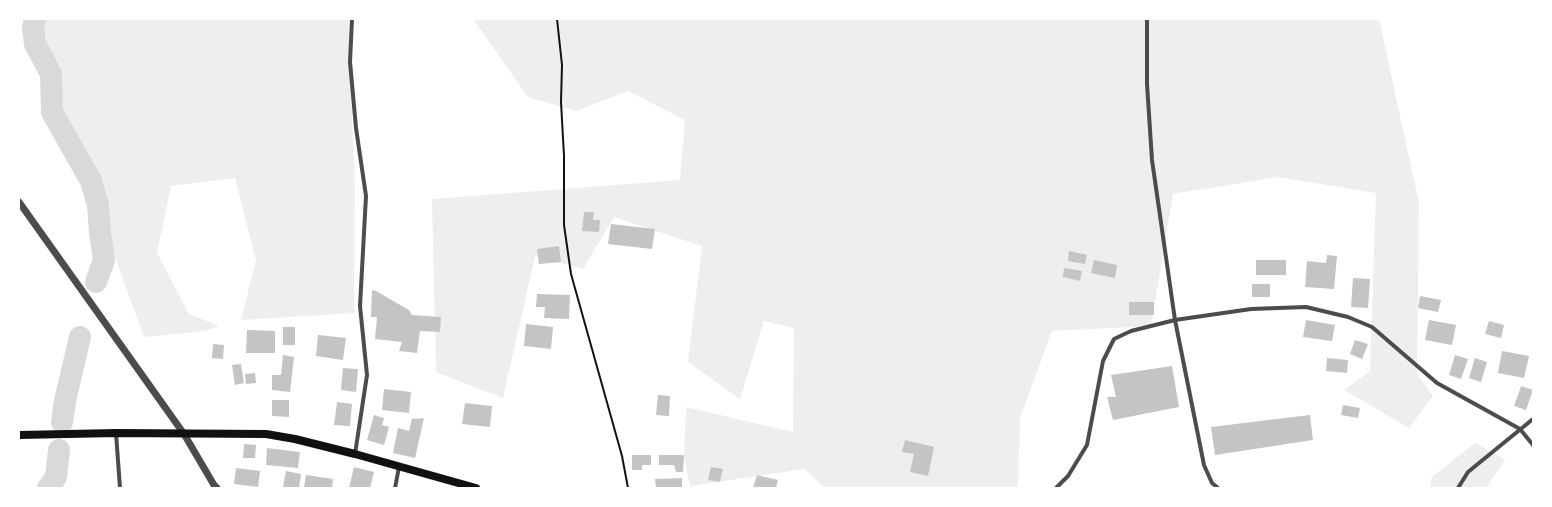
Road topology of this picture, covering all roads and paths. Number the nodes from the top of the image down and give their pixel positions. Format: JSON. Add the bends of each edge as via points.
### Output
{"nodes":[{"id":1,"x":352,"y":19,"type":"edge"},
{"id":2,"x":557,"y":19,"type":"edge"},
{"id":3,"x":1147,"y":19,"type":"edge"},
{"id":4,"x":19,"y":202,"type":"edge"},
{"id":5,"x":1175,"y":320,"type":"junction"},
{"id":6,"x":1533,"y":419,"type":"edge"},
{"id":7,"x":1520,"y":429,"type":"junction"},
{"id":8,"x":116,"y":433,"type":"junction"},
{"id":9,"x":184,"y":434,"type":"junction"},
{"id":10,"x":19,"y":435,"type":"edge"},
{"id":11,"x":1533,"y":445,"type":"edge"},
{"id":12,"x":355,"y":454,"type":"junction"},
{"id":13,"x":399,"y":466,"type":"junction"},
{"id":14,"x":120,"y":488,"type":"edge"},
{"id":15,"x":217,"y":488,"type":"edge"},
{"id":16,"x":395,"y":488,"type":"edge"},
{"id":17,"x":476,"y":488,"type":"edge"},
{"id":18,"x":628,"y":488,"type":"edge"},
{"id":19,"x":1056,"y":488,"type":"edge"},
{"id":20,"x":1218,"y":488,"type":"edge"},
{"id":21,"x":1458,"y":488,"type":"edge"}],
"edges":[{"from":1,"to":12,"type":"street","via":[[350,62],[366,196],[360,306],[367,375]]},
{"from":2,"to":18,"type":"path","via":[[562,65],[564,225],[571,274],[622,456]]},
{"from":3,"to":5,"type":"street","via":[[1147,84],[1152,160]]},
{"from":4,"to":9,"type":"street"},
{"from":5,"to":7,"type":"street","via":[[1251,309],[1306,307],[1348,317],[1372,327],[1437,383]]},
{"from":5,"to":19,"type":"street","via":[[1131,331],[1114,339],[1103,361],[1086,445],[1068,476]]},
{"from":5,"to":20,"type":"street","via":[[1204,465],[1212,484]]},
{"from":6,"to":7,"type":"street"},
{"from":7,"to":11,"type":"street"},
{"from":7,"to":21,"type":"street","via":[[1468,472]]},
{"from":8,"to":9,"type":"main road"},
{"from":8,"to":10,"type":"main road"},
{"from":8,"to":14,"type":"street"},
{"from":9,"to":12,"type":"main road","via":[[266,434]]},
{"from":9,"to":15,"type":"street"},
{"from":12,"to":13,"type":"main road"},
{"from":13,"to":16,"type":"street"},
{"from":13,"to":17,"type":"main road"}]}
